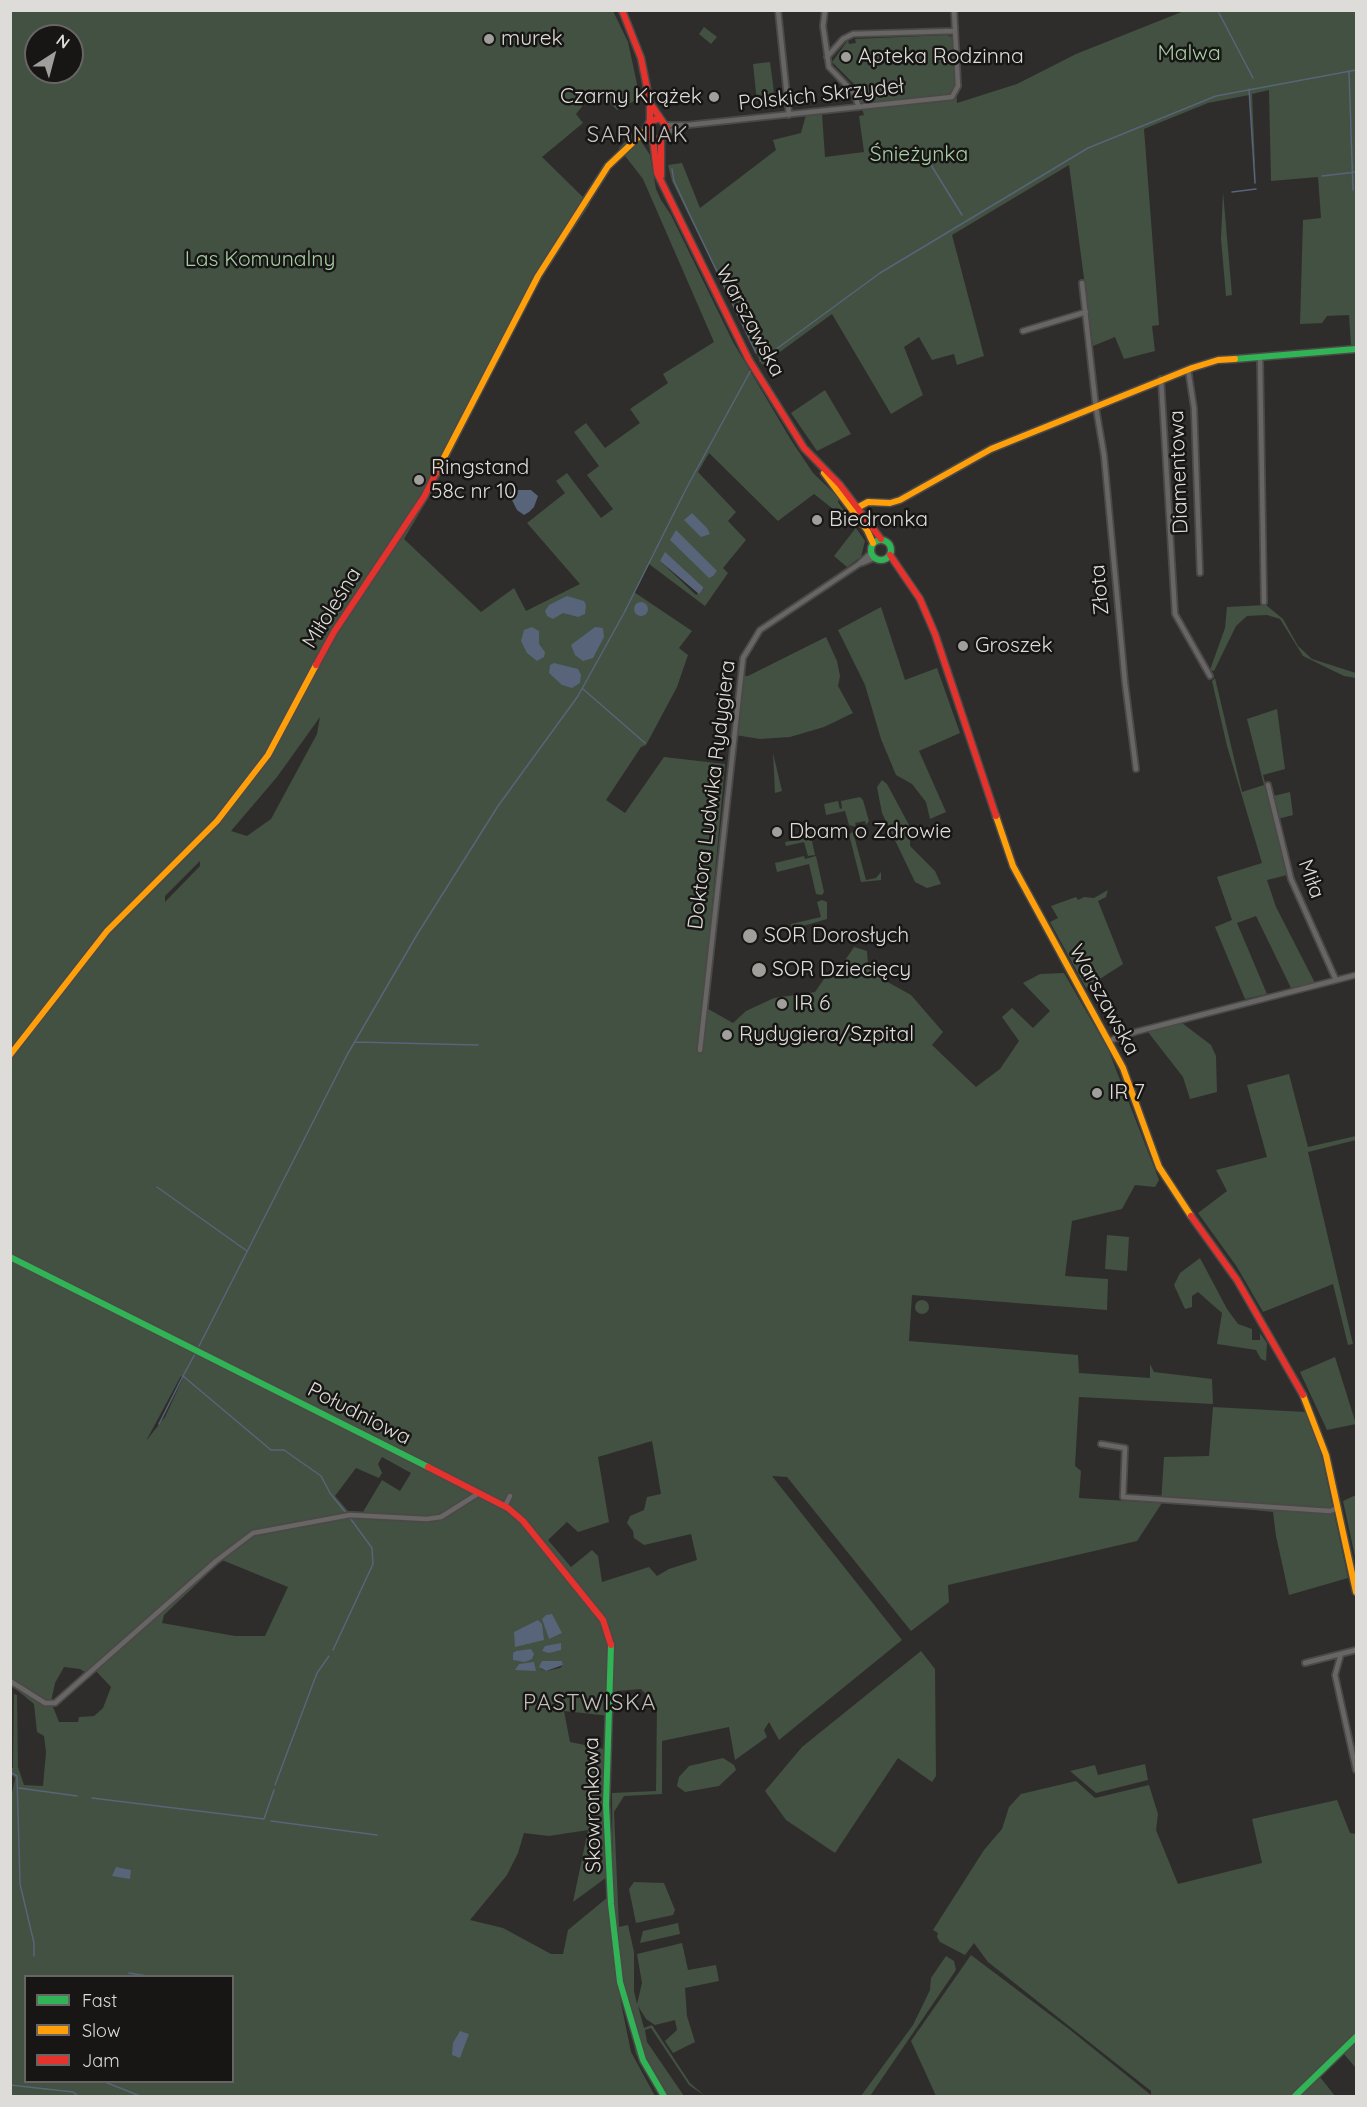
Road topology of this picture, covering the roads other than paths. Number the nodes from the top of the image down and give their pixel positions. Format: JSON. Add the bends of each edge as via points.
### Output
{"nodes":[{"id":1,"x":622,"y":10,"type":"edge"},
{"id":2,"x":778,"y":10,"type":"edge"},
{"id":3,"x":825,"y":10,"type":"edge"},
{"id":4,"x":954,"y":10,"type":"edge"},
{"id":5,"x":955,"y":31,"type":"junction"},
{"id":6,"x":827,"y":57,"type":"junction"},
{"id":7,"x":650,"y":103,"type":"junction"},
{"id":8,"x":859,"y":107,"type":"junction"},
{"id":9,"x":789,"y":115,"type":"junction"},
{"id":10,"x":658,"y":119,"type":"junction"},
{"id":11,"x":650,"y":121,"type":"junction"},
{"id":12,"x":666,"y":128,"type":"junction"},
{"id":13,"x":649,"y":135,"type":"junction"},
{"id":14,"x":661,"y":139,"type":"junction"},
{"id":15,"x":662,"y":180,"type":"junction"},
{"id":16,"x":1082,"y":283,"type":"dead end"},
{"id":17,"x":1086,"y":312,"type":"junction"},
{"id":18,"x":1023,"y":331,"type":"dead end"},
{"id":19,"x":1356,"y":349,"type":"edge"},
{"id":20,"x":1260,"y":357,"type":"junction"},
{"id":21,"x":1188,"y":369,"type":"junction"},
{"id":22,"x":1161,"y":379,"type":"junction"},
{"id":23,"x":1096,"y":408,"type":"junction"},
{"id":24,"x":855,"y":509,"type":"junction"},
{"id":25,"x":881,"y":539,"type":"junction"},
{"id":26,"x":873,"y":543,"type":"junction"},
{"id":27,"x":872,"y":556,"type":"junction"},
{"id":28,"x":887,"y":558,"type":"junction"},
{"id":29,"x":1200,"y":573,"type":"dead end"},
{"id":30,"x":1264,"y":602,"type":"dead end"},
{"id":31,"x":1210,"y":676,"type":"dead end"},
{"id":32,"x":1136,"y":769,"type":"dead end"},
{"id":33,"x":1268,"y":785,"type":"dead end"},
{"id":34,"x":1356,"y":975,"type":"edge"},
{"id":35,"x":1336,"y":980,"type":"junction"},
{"id":36,"x":1108,"y":1041,"type":"junction"},
{"id":37,"x":700,"y":1050,"type":"dead end"},
{"id":38,"x":10,"y":1055,"type":"edge"},
{"id":39,"x":10,"y":1257,"type":"edge"},
{"id":40,"x":1101,"y":1444,"type":"dead end"},
{"id":41,"x":479,"y":1493,"type":"junction"},
{"id":42,"x":510,"y":1496,"type":"dead end"},
{"id":43,"x":505,"y":1506,"type":"junction"},
{"id":44,"x":1338,"y":1508,"type":"junction"},
{"id":45,"x":1356,"y":1592,"type":"edge"},
{"id":46,"x":1356,"y":1650,"type":"edge"},
{"id":47,"x":1341,"y":1654,"type":"junction"},
{"id":48,"x":1305,"y":1663,"type":"dead end"},
{"id":49,"x":10,"y":1681,"type":"edge"},
{"id":50,"x":1356,"y":1770,"type":"edge"},
{"id":51,"x":1356,"y":2037,"type":"edge"},
{"id":52,"x":664,"y":2097,"type":"edge"},
{"id":53,"x":1295,"y":2097,"type":"edge"}],
"edges":[{"from":1,"to":7,"type":"street","via":[[638,50]]},
{"from":2,"to":9,"type":"street"},
{"from":3,"to":6,"type":"street"},
{"from":4,"to":5,"type":"street"},
{"from":5,"to":6,"type":"street","via":[[853,34]]},
{"from":5,"to":8,"type":"street","name":"Polskich Skrzydeł","via":[[956,93],[947,98]]},
{"from":6,"to":8,"type":"street","via":[[830,70],[853,92]]},
{"from":7,"to":10,"type":"street"},
{"from":7,"to":11,"type":"street"},
{"from":8,"to":9,"type":"street","name":"Polskich Skrzydeł"},
{"from":9,"to":12,"type":"street","name":"Polskich Skrzydeł"},
{"from":10,"to":11,"type":"street"},
{"from":10,"to":12,"type":"street"},
{"from":11,"to":13,"type":"street"},
{"from":12,"to":14,"type":"street"},
{"from":13,"to":14,"type":"street"},
{"from":13,"to":15,"type":"street","name":"Warszawska"},
{"from":13,"to":38,"type":"street","name":"Miłoleśna","via":[[630,143],[608,166],[537,276],[424,497],[334,632],[268,755],[217,821],[107,930]]},
{"from":14,"to":15,"type":"street","name":"Warszawska"},
{"from":15,"to":24,"type":"street","name":"Warszawska","via":[[740,345],[798,439],[840,485]]},
{"from":16,"to":17,"type":"street","name":"Złota"},
{"from":17,"to":18,"type":"street"},
{"from":17,"to":23,"type":"street","name":"Złota"},
{"from":19,"to":20,"type":"street"},
{"from":20,"to":21,"type":"street","via":[[1218,360]]},
{"from":20,"to":30,"type":"street"},
{"from":21,"to":22,"type":"street"},
{"from":21,"to":29,"type":"street","name":"Diamentowa","via":[[1194,408]]},
{"from":22,"to":23,"type":"street"},
{"from":22,"to":31,"type":"street","via":[[1174,614]]},
{"from":23,"to":24,"type":"street","via":[[991,449],[900,500],[868,502]]},
{"from":23,"to":32,"type":"street","name":"Złota"},
{"from":24,"to":25,"type":"street","name":"Warszawska"},
{"from":24,"to":26,"type":"street","name":"Warszawska"},
{"from":25,"to":26,"type":"street"},
{"from":25,"to":28,"type":"street","name":"Warszawska","via":[[890,545]]},
{"from":26,"to":27,"type":"street"},
{"from":27,"to":28,"type":"street"},
{"from":27,"to":37,"type":"street","name":"Doktora Ludwika Rydygiera","via":[[769,624],[750,642],[743,658]]},
{"from":28,"to":36,"type":"street","name":"Warszawska","via":[[920,599],[935,634],[1013,866]]},
{"from":33,"to":35,"type":"street","name":"Miła","via":[[1291,879]]},
{"from":34,"to":35,"type":"street"},
{"from":35,"to":36,"type":"street"},
{"from":36,"to":44,"type":"street","name":"Warszawska","via":[[1129,1082],[1166,1180],[1232,1272],[1304,1395],[1319,1432]]},
{"from":39,"to":41,"type":"street","name":"Południowa"},
{"from":40,"to":44,"type":"street","via":[[1125,1448],[1123,1497],[1330,1511]]},
{"from":41,"to":43,"type":"street","name":"Południowa"},
{"from":41,"to":49,"type":"street","via":[[441,1517],[350,1515],[253,1533],[55,1703],[45,1703]]},
{"from":42,"to":43,"type":"street"},
{"from":43,"to":52,"type":"street","name":"Skowronkowa","via":[[523,1521],[578,1586],[603,1620],[609,1636],[605,1820],[620,1982],[643,2060]]},
{"from":44,"to":45,"type":"street","name":"Warszawska"},
{"from":46,"to":47,"type":"street"},
{"from":47,"to":48,"type":"street"},
{"from":47,"to":50,"type":"street","via":[[1335,1675]]},
{"from":51,"to":53,"type":"street"}]}
